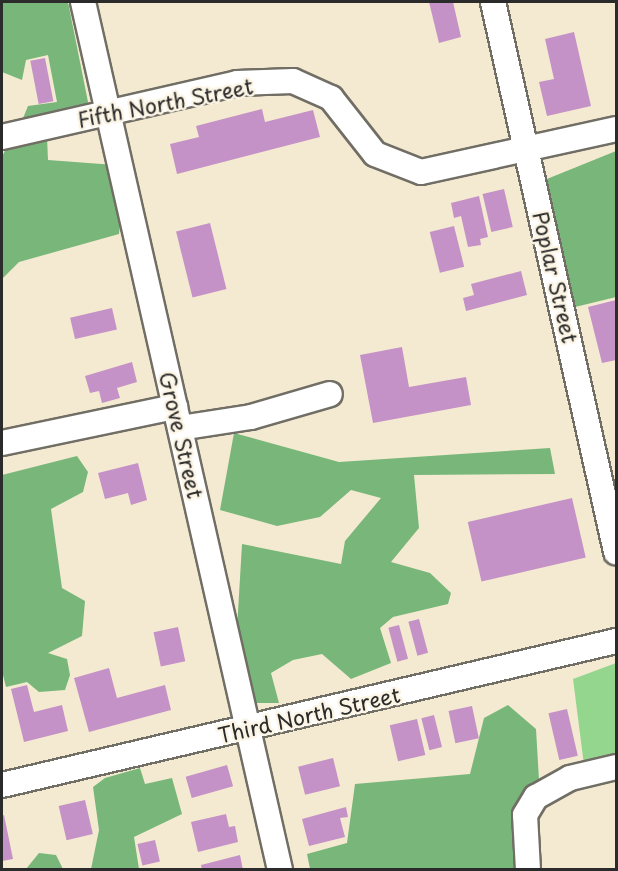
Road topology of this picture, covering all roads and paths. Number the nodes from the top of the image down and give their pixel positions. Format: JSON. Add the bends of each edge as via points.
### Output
{"nodes":[{"id":1,"x":83,"y":2,"type":"edge"},
{"id":2,"x":493,"y":2,"type":"edge"},
{"id":3,"x":109,"y":113,"type":"junction"},
{"id":4,"x":616,"y":129,"type":"edge"},
{"id":5,"x":2,"y":137,"type":"edge"},
{"id":6,"x":527,"y":148,"type":"junction"},
{"id":7,"x":330,"y":394,"type":"dead end"},
{"id":8,"x":178,"y":417,"type":"junction"},
{"id":9,"x":2,"y":443,"type":"edge"},
{"id":10,"x":607,"y":454,"type":"edge"},
{"id":11,"x":616,"y":552,"type":"edge"},
{"id":12,"x":616,"y":641,"type":"edge"},
{"id":13,"x":249,"y":728,"type":"junction"},
{"id":14,"x":616,"y":767,"type":"edge"},
{"id":15,"x":2,"y":785,"type":"edge"},
{"id":16,"x":280,"y":870,"type":"edge"},
{"id":17,"x":528,"y":870,"type":"edge"}],
"edges":[{"from":1,"to":3,"type":"street","name":"Grove Street"},
{"from":2,"to":6,"type":"street","name":"Poplar Street"},
{"from":3,"to":5,"type":"street","name":"Fifth North Street"},
{"from":3,"to":6,"type":"street","name":"Fifth North Street","via":[[237,83],[292,81],[331,98],[375,154],[421,172]]},
{"from":3,"to":8,"type":"street","name":"Grove Street"},
{"from":4,"to":6,"type":"street","name":"Fifth North Street"},
{"from":6,"to":10,"type":"street","name":"Poplar Street"},
{"from":7,"to":8,"type":"street","via":[[251,417]]},
{"from":8,"to":9,"type":"street"},
{"from":8,"to":13,"type":"street","name":"Grove Street"},
{"from":10,"to":11,"type":"street","name":"Poplar Street"},
{"from":12,"to":13,"type":"street","name":"Third North Street"},
{"from":13,"to":15,"type":"street","name":"Third North Street"},
{"from":13,"to":16,"type":"street","name":"Grove Street"},
{"from":14,"to":17,"type":"street","via":[[570,778],[536,797],[525,816]]}]}
